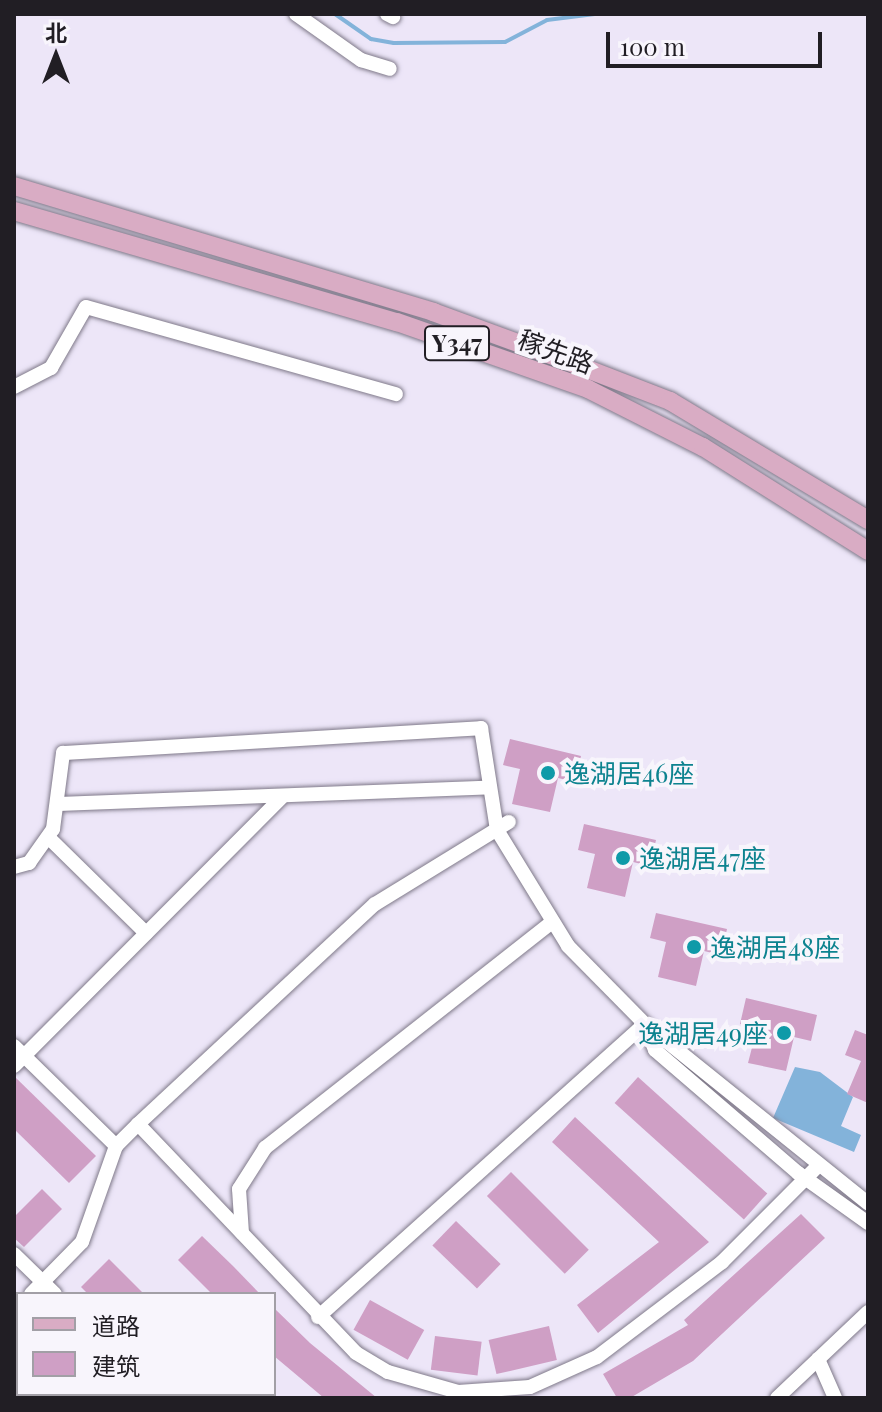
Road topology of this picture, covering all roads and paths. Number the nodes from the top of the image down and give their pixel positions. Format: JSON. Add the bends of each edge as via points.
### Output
{"nodes":[{"id":1,"x":296,"y":14,"type":"edge"},
{"id":2,"x":390,"y":69,"type":"dead end"},
{"id":3,"x":14,"y":186,"type":"edge"},
{"id":4,"x":14,"y":211,"type":"edge"},
{"id":5,"x":14,"y":387,"type":"edge"},
{"id":6,"x":396,"y":394,"type":"dead end"},
{"id":7,"x":868,"y":520,"type":"edge"},
{"id":8,"x":868,"y":551,"type":"edge"},
{"id":9,"x":485,"y":788,"type":"junction"},
{"id":10,"x":283,"y":796,"type":"junction"},
{"id":11,"x":59,"y":804,"type":"junction"},
{"id":12,"x":503,"y":826,"type":"junction"},
{"id":13,"x":49,"y":838,"type":"junction"},
{"id":14,"x":14,"y":867,"type":"edge"},
{"id":15,"x":551,"y":923,"type":"junction"},
{"id":16,"x":146,"y":933,"type":"junction"},
{"id":17,"x":645,"y":1024,"type":"junction"},
{"id":18,"x":17,"y":1056,"type":"edge"},
{"id":19,"x":138,"y":1124,"type":"junction"},
{"id":20,"x":116,"y":1146,"type":"junction"},
{"id":21,"x":817,"y":1167,"type":"junction"},
{"id":22,"x":805,"y":1179,"type":"junction"},
{"id":23,"x":868,"y":1203,"type":"edge"},
{"id":24,"x":868,"y":1223,"type":"edge"},
{"id":25,"x":244,"y":1237,"type":"junction"},
{"id":26,"x":14,"y":1254,"type":"edge"},
{"id":27,"x":43,"y":1282,"type":"junction"},
{"id":28,"x":33,"y":1292,"type":"edge"},
{"id":29,"x":53,"y":1292,"type":"edge"},
{"id":30,"x":868,"y":1312,"type":"edge"},
{"id":31,"x":318,"y":1317,"type":"junction"},
{"id":32,"x":818,"y":1359,"type":"junction"},
{"id":33,"x":777,"y":1398,"type":"edge"},
{"id":34,"x":835,"y":1398,"type":"edge"}],
"edges":[{"from":1,"to":2,"type":"street","via":[[361,60]]},
{"from":3,"to":7,"type":"main road","name":"稼先路","number":"Y347","via":[[433,312],[670,401]]},
{"from":4,"to":8,"type":"main road","name":"稼先路","number":"Y347","via":[[397,322],[588,389],[703,447]]},
{"from":5,"to":6,"type":"street","via":[[51,368],[86,307]]},
{"from":9,"to":10,"type":"street"},
{"from":9,"to":11,"type":"street","via":[[481,728],[63,753]]},
{"from":9,"to":12,"type":"street"},
{"from":10,"to":11,"type":"street"},
{"from":10,"to":16,"type":"street"},
{"from":11,"to":13,"type":"street"},
{"from":12,"to":15,"type":"street"},
{"from":12,"to":19,"type":"street","via":[[375,904]]},
{"from":13,"to":14,"type":"street","via":[[29,863]]},
{"from":13,"to":16,"type":"street"},
{"from":15,"to":17,"type":"street"},
{"from":15,"to":25,"type":"street","via":[[265,1148],[239,1189]]},
{"from":16,"to":18,"type":"street"},
{"from":17,"to":21,"type":"street"},
{"from":17,"to":22,"type":"street","via":[[655,1050]]},
{"from":17,"to":31,"type":"street"},
{"from":18,"to":20,"type":"street"},
{"from":19,"to":20,"type":"street"},
{"from":19,"to":25,"type":"street"},
{"from":20,"to":27,"type":"street","via":[[82,1242]]},
{"from":21,"to":22,"type":"street"},
{"from":21,"to":23,"type":"street"},
{"from":22,"to":24,"type":"street"},
{"from":22,"to":31,"type":"street","via":[[661,1312],[597,1357],[530,1387],[494,1393],[422,1385],[356,1353]]},
{"from":25,"to":31,"type":"street"},
{"from":26,"to":27,"type":"street"},
{"from":27,"to":28,"type":"street"},
{"from":27,"to":29,"type":"street"},
{"from":30,"to":32,"type":"street"},
{"from":32,"to":33,"type":"street"},
{"from":32,"to":34,"type":"street"}]}
